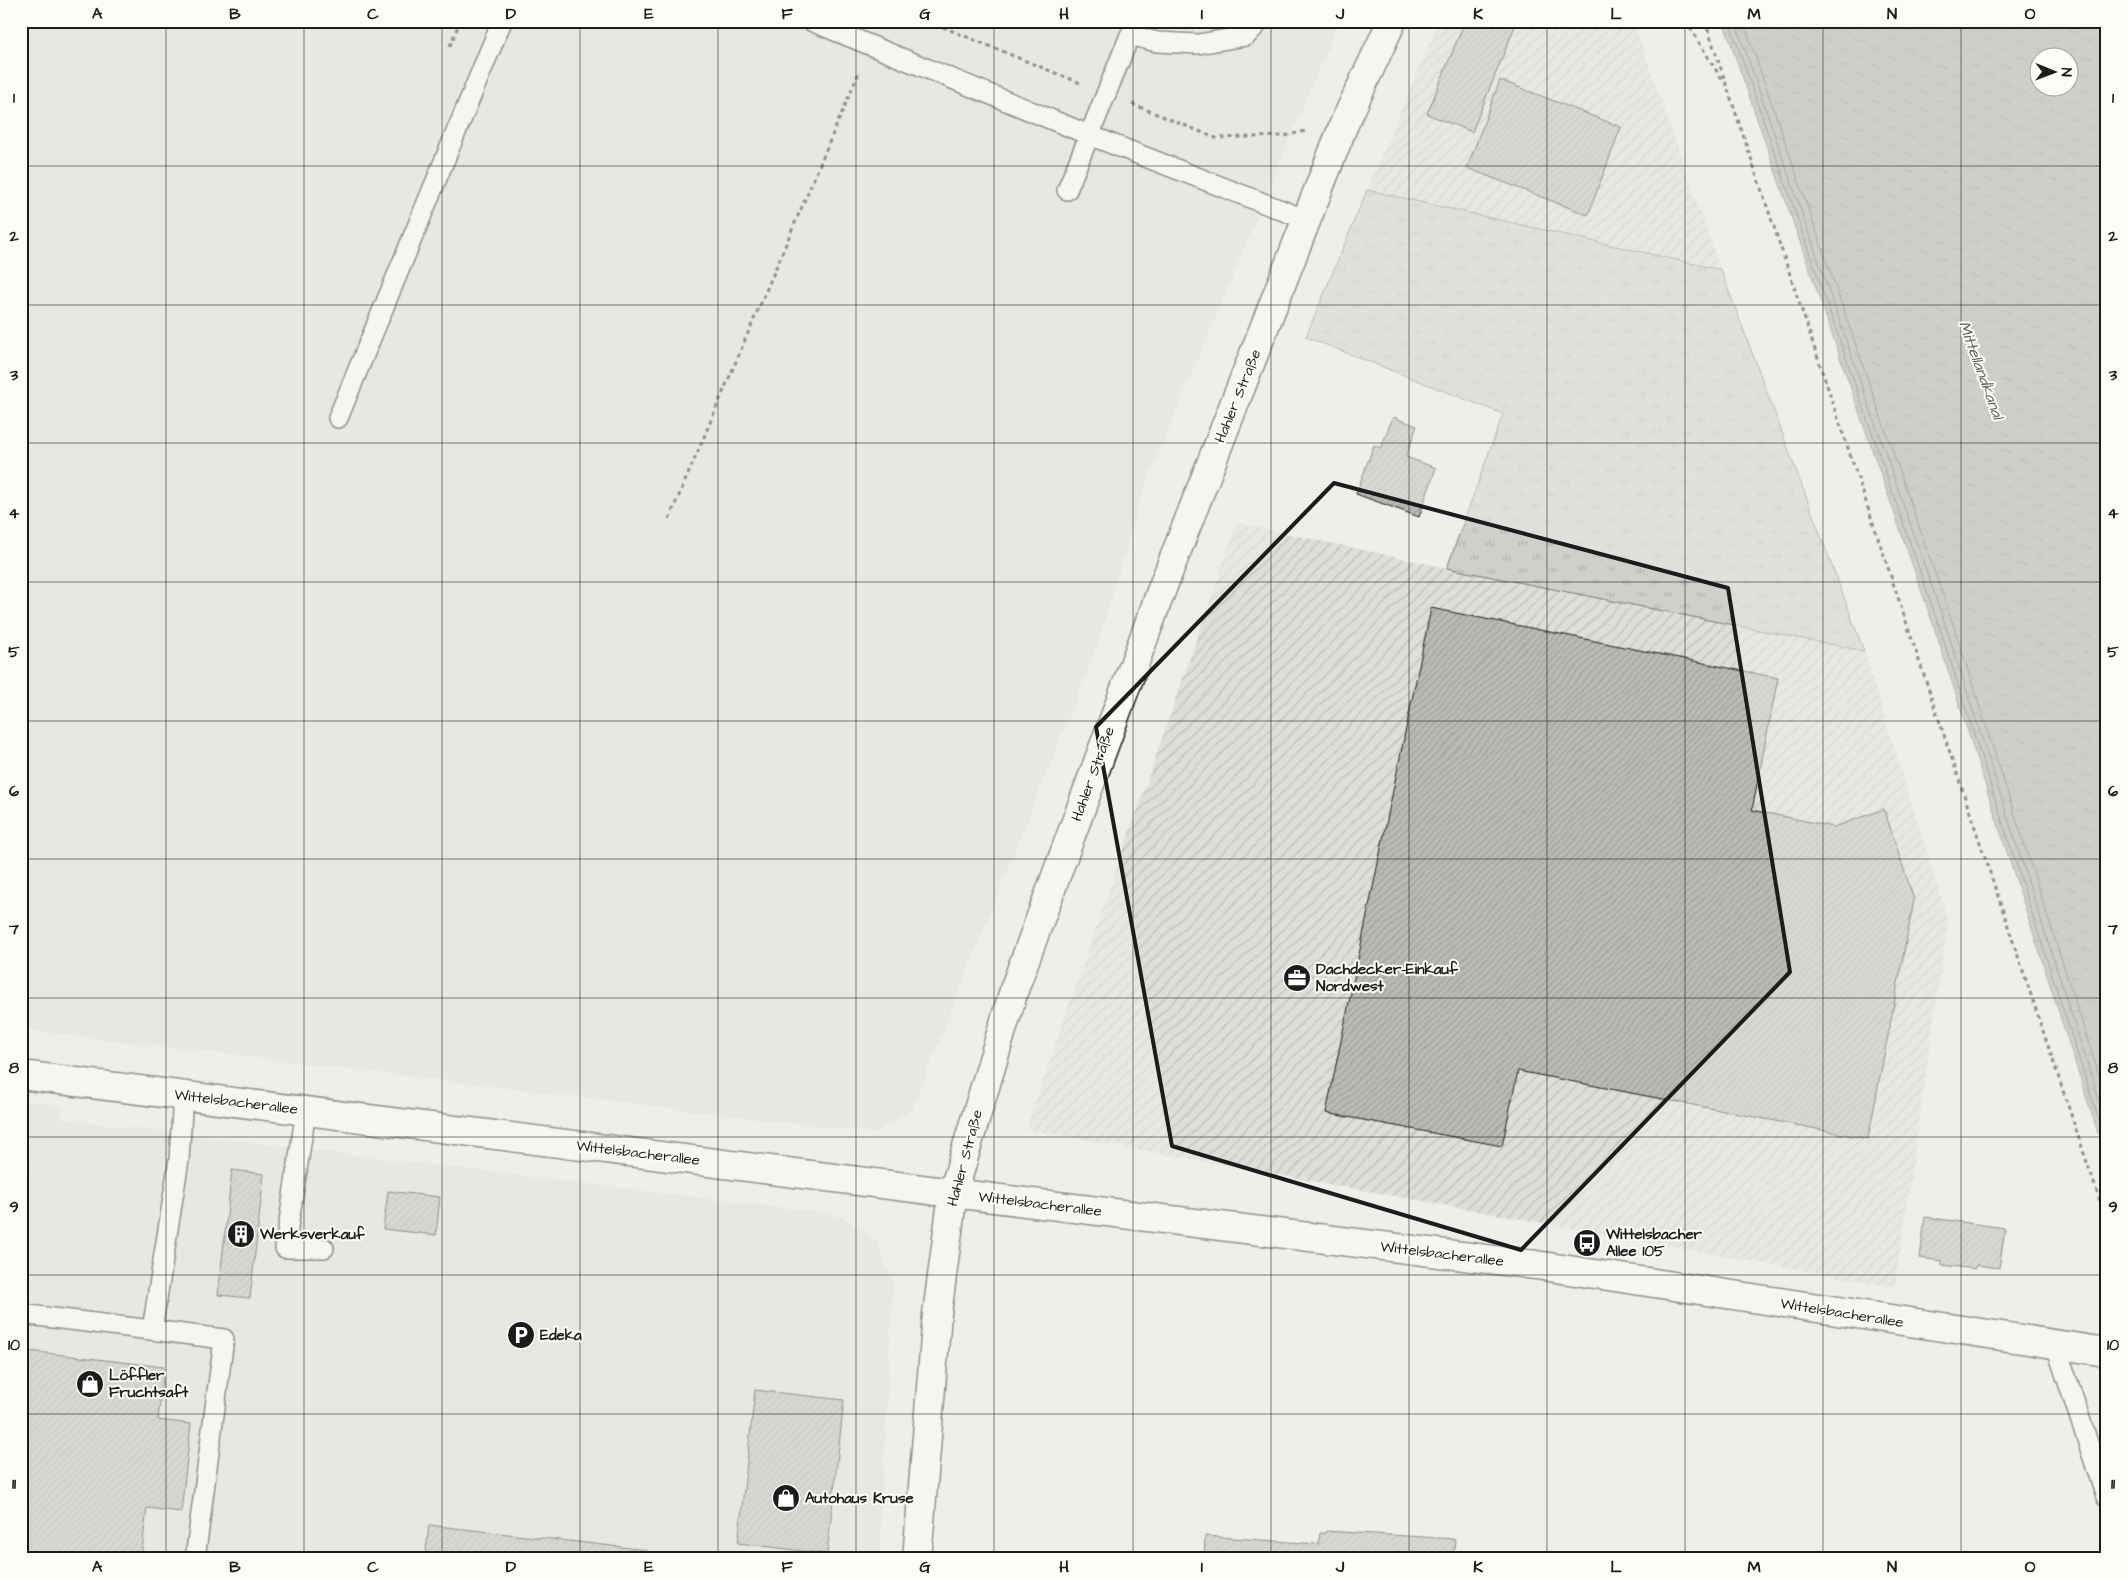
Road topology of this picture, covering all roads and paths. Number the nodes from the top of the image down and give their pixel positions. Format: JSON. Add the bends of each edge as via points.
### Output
{"nodes":[{"id":1,"x":460,"y":21,"type":"edge"},
{"id":2,"x":502,"y":21,"type":"edge"},
{"id":3,"x":811,"y":21,"type":"edge"},
{"id":4,"x":1260,"y":21,"type":"edge"},
{"id":5,"x":1392,"y":21,"type":"edge"},
{"id":6,"x":1686,"y":21,"type":"edge"},
{"id":7,"x":1705,"y":21,"type":"edge"},
{"id":8,"x":871,"y":45,"type":"junction"},
{"id":9,"x":450,"y":46,"type":"dead end"},
{"id":10,"x":1725,"y":84,"type":"junction"},
{"id":11,"x":1090,"y":135,"type":"junction"},
{"id":12,"x":1068,"y":190,"type":"dead end"},
{"id":13,"x":1307,"y":220,"type":"junction"},
{"id":14,"x":338,"y":418,"type":"dead end"},
{"id":15,"x":669,"y":519,"type":"dead end"},
{"id":16,"x":21,"y":1075,"type":"edge"},
{"id":17,"x":183,"y":1096,"type":"junction"},
{"id":18,"x":306,"y":1111,"type":"junction"},
{"id":19,"x":953,"y":1193,"type":"junction"},
{"id":20,"x":2106,"y":1219,"type":"edge"},
{"id":21,"x":324,"y":1248,"type":"dead end"},
{"id":22,"x":21,"y":1314,"type":"edge"},
{"id":23,"x":152,"y":1330,"type":"junction"},
{"id":24,"x":2056,"y":1346,"type":"junction"},
{"id":25,"x":2106,"y":1352,"type":"edge"},
{"id":26,"x":2106,"y":1497,"type":"edge"},
{"id":27,"x":195,"y":1559,"type":"edge"},
{"id":28,"x":918,"y":1559,"type":"edge"}],
"edges":[{"from":1,"to":9,"type":"path"},
{"from":2,"to":14,"type":"lane"},
{"from":3,"to":8,"type":"lane"},
{"from":4,"to":11,"type":"lane","via":[[1246,36],[1198,44],[1157,42],[1130,35]]},
{"from":5,"to":13,"type":"street","name":"Hahler Straße","via":[[1344,124]]},
{"from":6,"to":10,"type":"path"},
{"from":7,"to":10,"type":"path"},
{"from":8,"to":11,"type":"lane"},
{"from":8,"to":15,"type":"path"},
{"from":10,"to":20,"type":"path"},
{"from":11,"to":12,"type":"lane"},
{"from":11,"to":13,"type":"lane"},
{"from":13,"to":19,"type":"street","name":"Hahler Straße","via":[[1163,586],[1015,987]]},
{"from":16,"to":17,"type":"street","name":"Wittelsbacherallee"},
{"from":17,"to":18,"type":"street","name":"Wittelsbacherallee"},
{"from":17,"to":23,"type":"lane","via":[[179,1160]]},
{"from":18,"to":19,"type":"street","name":"Wittelsbacherallee"},
{"from":18,"to":21,"type":"lane","via":[[285,1248]]},
{"from":19,"to":24,"type":"street","name":"Wittelsbacherallee","via":[[1536,1265]]},
{"from":19,"to":28,"type":"street","name":"Hahler Straße","via":[[937,1314]]},
{"from":22,"to":23,"type":"lane"},
{"from":23,"to":27,"type":"lane","via":[[224,1339]]},
{"from":24,"to":25,"type":"street","name":"Wittelsbacherallee"},
{"from":24,"to":26,"type":"lane"}]}
